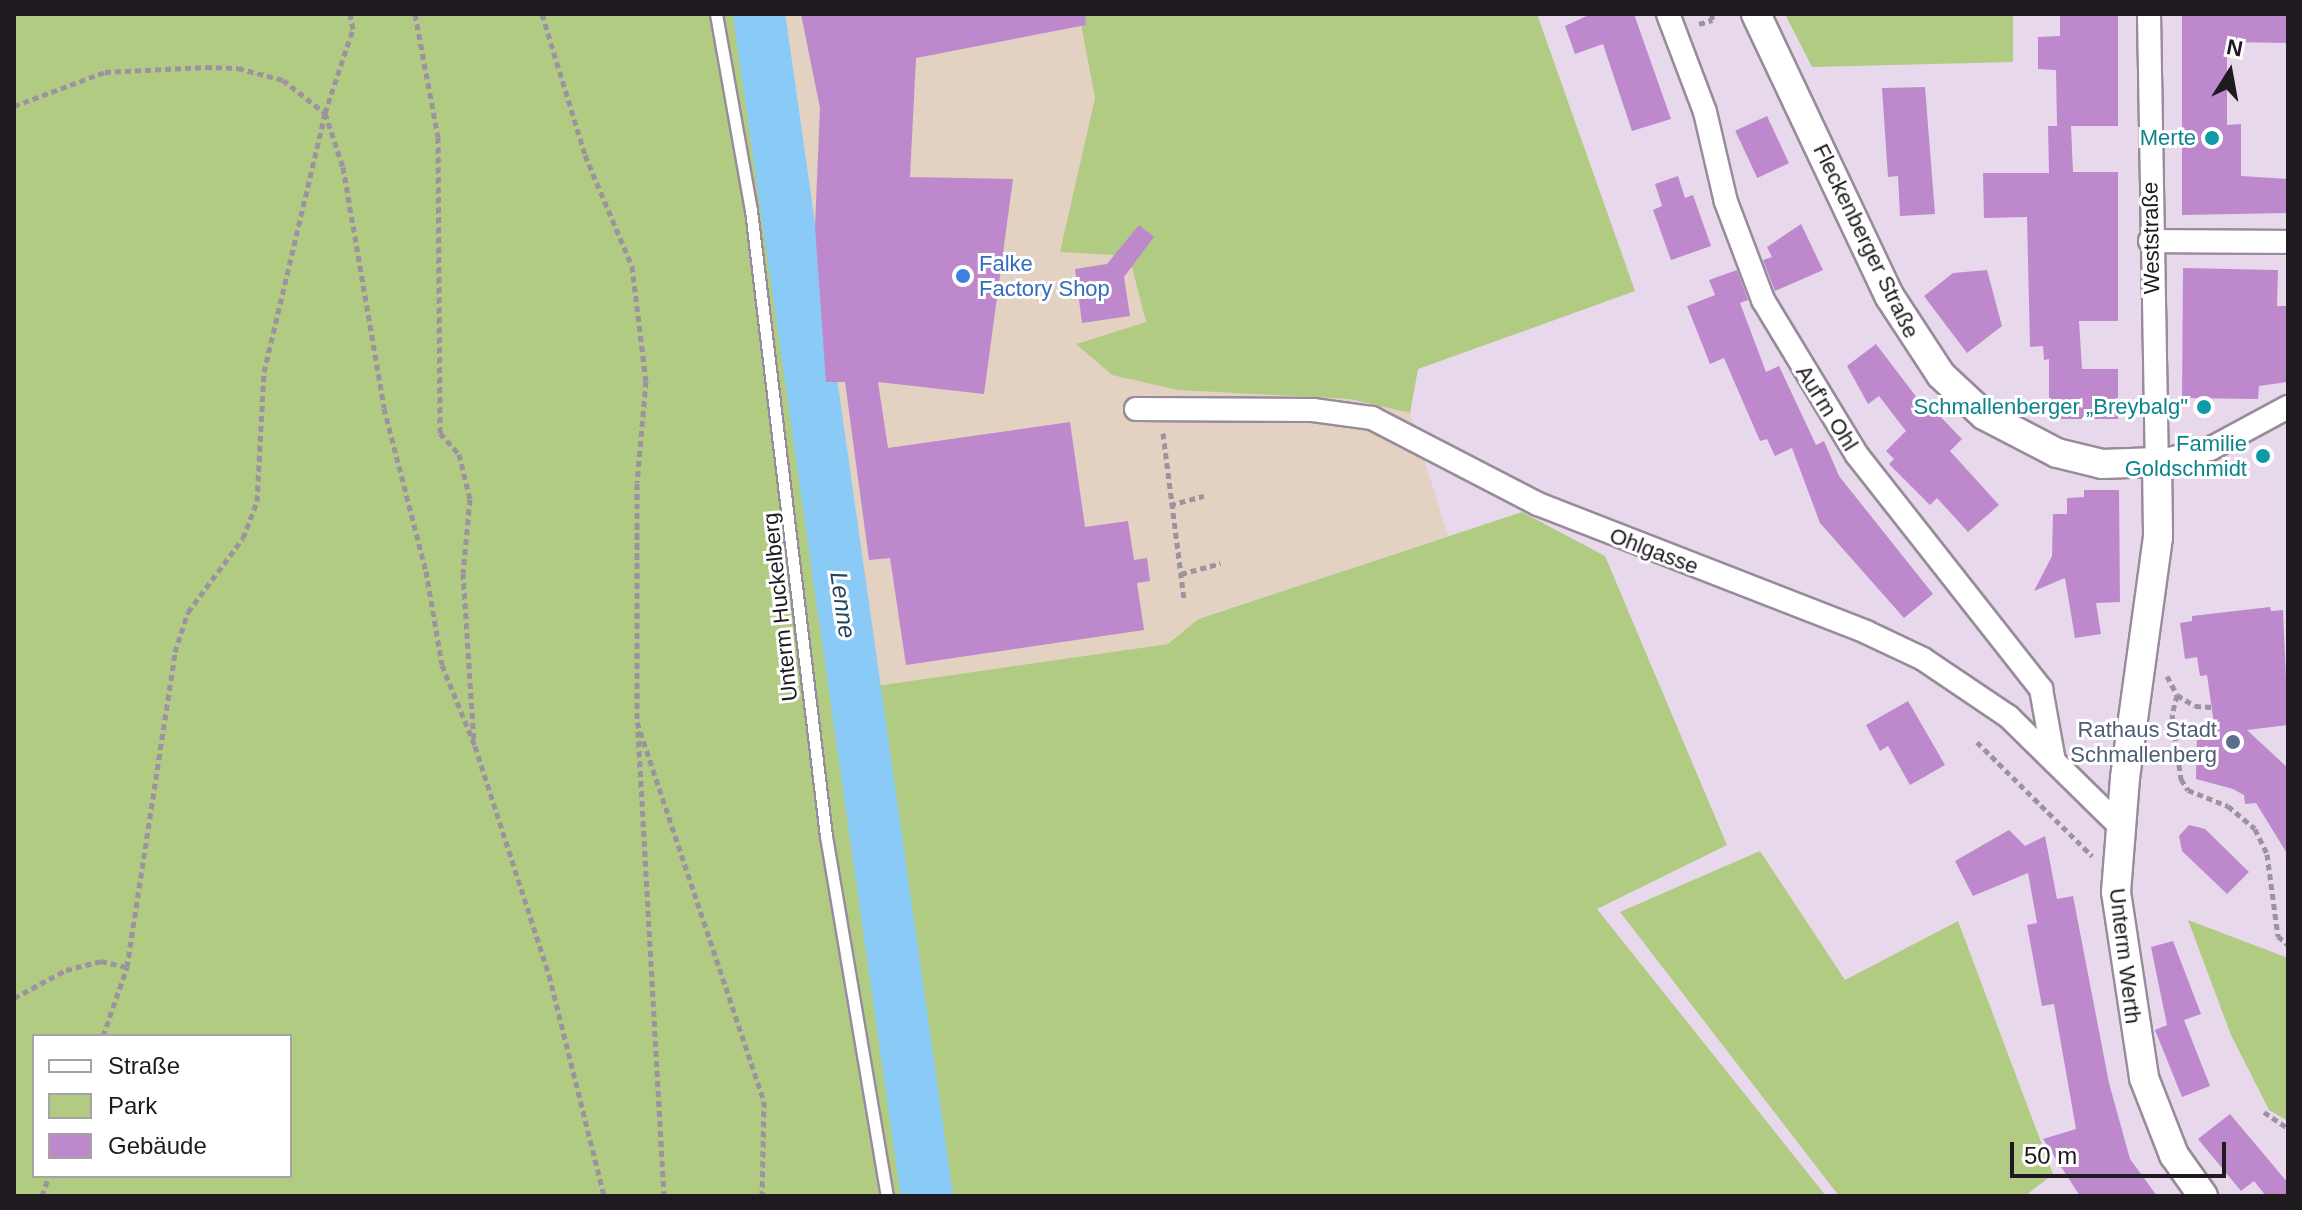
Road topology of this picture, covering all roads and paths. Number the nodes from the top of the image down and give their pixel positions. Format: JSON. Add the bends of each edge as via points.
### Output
{"nodes":[{"id":1,"x":350,"y":14,"type":"edge"},
{"id":2,"x":415,"y":14,"type":"edge"},
{"id":3,"x":542,"y":14,"type":"edge"},
{"id":4,"x":716,"y":14,"type":"edge"},
{"id":5,"x":1668,"y":14,"type":"edge"},
{"id":6,"x":1756,"y":14,"type":"edge"},
{"id":7,"x":2149,"y":14,"type":"edge"},
{"id":8,"x":14,"y":106,"type":"edge"},
{"id":9,"x":325,"y":113,"type":"junction"},
{"id":10,"x":2150,"y":241,"type":"junction"},
{"id":11,"x":2288,"y":242,"type":"edge"},
{"id":12,"x":2288,"y":407,"type":"edge"},
{"id":13,"x":1136,"y":409,"type":"dead end"},
{"id":14,"x":1160,"y":410,"type":"junction"},
{"id":15,"x":2157,"y":462,"type":"junction"},
{"id":16,"x":1204,"y":496,"type":"dead end"},
{"id":17,"x":1170,"y":505,"type":"junction"},
{"id":18,"x":1221,"y":563,"type":"dead end"},
{"id":19,"x":1181,"y":574,"type":"junction"},
{"id":20,"x":1184,"y":599,"type":"dead end"},
{"id":21,"x":2171,"y":687,"type":"dead end"},
{"id":22,"x":2177,"y":695,"type":"junction"},
{"id":23,"x":2212,"y":707,"type":"dead end"},
{"id":24,"x":637,"y":722,"type":"junction"},
{"id":25,"x":1977,"y":742,"type":"dead end"},
{"id":26,"x":475,"y":746,"type":"junction"},
{"id":27,"x":2054,"y":761,"type":"junction"},
{"id":28,"x":2120,"y":826,"type":"junction"},
{"id":29,"x":2116,"y":861,"type":"junction"},
{"id":30,"x":2288,"y":945,"type":"edge"},
{"id":31,"x":127,"y":967,"type":"junction"},
{"id":32,"x":14,"y":998,"type":"edge"},
{"id":33,"x":104,"y":1034,"type":"edge"},
{"id":34,"x":2264,"y":1112,"type":"dead end"},
{"id":35,"x":2288,"y":1128,"type":"edge"},
{"id":36,"x":604,"y":1196,"type":"edge"},
{"id":37,"x":664,"y":1196,"type":"edge"},
{"id":38,"x":762,"y":1196,"type":"edge"},
{"id":39,"x":887,"y":1196,"type":"edge"},
{"id":40,"x":2203,"y":1196,"type":"edge"}],
"edges":[{"from":1,"to":9,"type":"path","via":[[353,29],[342,75]]},
{"from":2,"to":26,"type":"path","via":[[438,137],[440,433],[459,454],[470,499],[463,573]]},
{"from":3,"to":24,"type":"path","via":[[585,155],[632,266],[646,381],[637,483]]},
{"from":4,"to":39,"type":"lane","name":"Unterm Huckelberg","via":[[751,210],[826,836]]},
{"from":5,"to":27,"type":"street","name":"Auf'm Ohl","via":[[1705,112],[1726,202],[1763,300],[1857,455],[2041,689]]},
{"from":6,"to":15,"type":"street","name":"Fleckenberger Straße","via":[[1890,297],[1941,375],[1984,415],[2057,453],[2102,464]]},
{"from":7,"to":10,"type":"street","name":"Weststraße"},
{"from":8,"to":9,"type":"path","via":[[105,72],[217,67],[283,80]]},
{"from":9,"to":26,"type":"path","via":[[343,167],[384,408],[426,571],[442,665]]},
{"from":9,"to":31,"type":"path","via":[[264,372],[257,501],[243,538],[188,612],[175,652]]},
{"from":10,"to":11,"type":"street"},
{"from":10,"to":15,"type":"street","name":"Weststraße"},
{"from":12,"to":15,"type":"street","via":[[2210,449]]},
{"from":13,"to":14,"type":"street","name":"Ohlgasse"},
{"from":14,"to":17,"type":"path"},
{"from":14,"to":27,"type":"street","name":"Ohlgasse","via":[[1313,410],[1372,418],[1566,517],[1900,647],[1981,695]]},
{"from":15,"to":28,"type":"street","name":"Unterm Werth","via":[[2158,537]]},
{"from":16,"to":17,"type":"path"},
{"from":17,"to":19,"type":"path"},
{"from":18,"to":19,"type":"path"},
{"from":19,"to":20,"type":"path"},
{"from":21,"to":22,"type":"path"},
{"from":22,"to":23,"type":"path","via":[[2195,706]]},
{"from":22,"to":30,"type":"path","via":[[2172,715],[2181,779],[2195,795],[2220,802],[2255,829],[2267,854],[2278,936]]},
{"from":24,"to":37,"type":"path"},
{"from":24,"to":38,"type":"path","via":[[764,1101]]},
{"from":25,"to":29,"type":"path","via":[[2090,855]]},
{"from":26,"to":36,"type":"path","via":[[549,975]]},
{"from":27,"to":28,"type":"street","name":"Ohlgasse"},
{"from":28,"to":29,"type":"street","name":"Unterm Werth"},
{"from":29,"to":40,"type":"street","name":"Unterm Werth","via":[[2123,960],[2144,1078],[2174,1155]]},
{"from":31,"to":32,"type":"path","via":[[101,961],[66,970]]},
{"from":31,"to":33,"type":"path"},
{"from":34,"to":35,"type":"path"}]}
